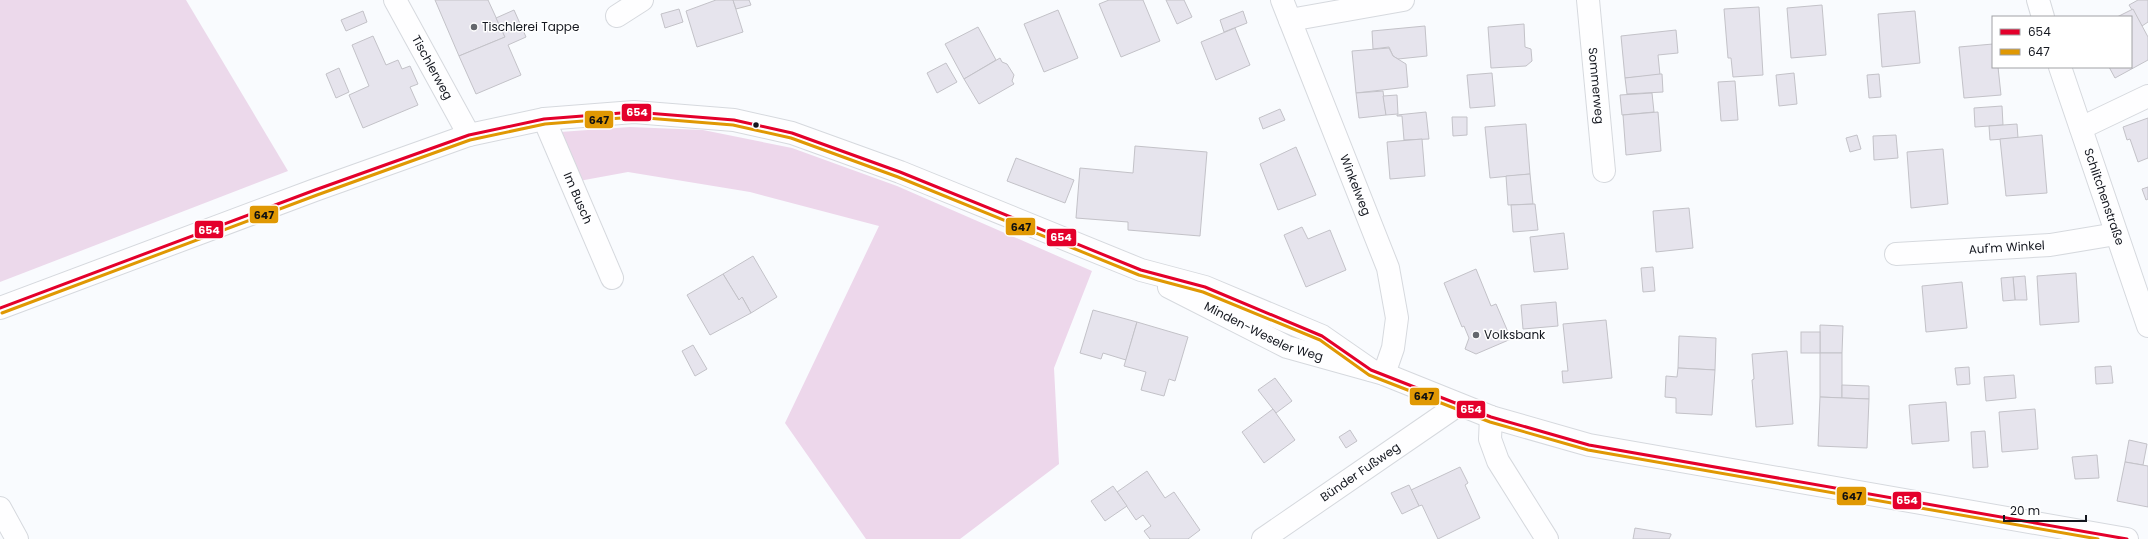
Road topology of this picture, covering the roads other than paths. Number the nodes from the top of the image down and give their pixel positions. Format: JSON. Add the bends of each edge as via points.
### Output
{"nodes":[{"id":1,"x":395,"y":0,"type":"edge"},
{"id":2,"x":642,"y":0,"type":"edge"},
{"id":3,"x":1282,"y":0,"type":"edge"},
{"id":4,"x":1403,"y":0,"type":"edge"},
{"id":5,"x":1588,"y":0,"type":"edge"},
{"id":6,"x":2038,"y":0,"type":"edge"},
{"id":7,"x":617,"y":16,"type":"dead end"},
{"id":8,"x":2043,"y":16,"type":"edge"},
{"id":9,"x":1290,"y":20,"type":"junction"},
{"id":10,"x":2060,"y":68,"type":"edge"},
{"id":11,"x":2148,"y":96,"type":"edge"},
{"id":12,"x":544,"y":119,"type":"junction"},
{"id":13,"x":2081,"y":128,"type":"junction"},
{"id":14,"x":469,"y":135,"type":"junction"},
{"id":15,"x":1604,"y":171,"type":"dead end"},
{"id":16,"x":2116,"y":234,"type":"junction"},
{"id":17,"x":1896,"y":254,"type":"dead end"},
{"id":18,"x":612,"y":278,"type":"dead end"},
{"id":19,"x":0,"y":308,"type":"edge"},
{"id":20,"x":2148,"y":326,"type":"edge"},
{"id":21,"x":1377,"y":372,"type":"junction"},
{"id":22,"x":1458,"y":405,"type":"junction"},
{"id":23,"x":1492,"y":417,"type":"junction"},
{"id":24,"x":0,"y":508,"type":"edge"},
{"id":25,"x":17,"y":539,"type":"edge"},
{"id":26,"x":1263,"y":539,"type":"edge"},
{"id":27,"x":1547,"y":539,"type":"edge"},
{"id":28,"x":2127,"y":539,"type":"edge"}],
"edges":[{"from":1,"to":14,"type":"street","name":"Tischlerweg"},
{"from":2,"to":7,"type":"street"},
{"from":3,"to":9,"type":"street","name":"Winkelweg"},
{"from":4,"to":9,"type":"street"},
{"from":5,"to":15,"type":"street","name":"Sommerweg"},
{"from":6,"to":8,"type":"street"},
{"from":9,"to":21,"type":"street","name":"Winkelweg","via":[[1383,253],[1392,285],[1397,318],[1396,334]]},
{"from":10,"to":13,"type":"street","name":"Schlitchenstraße"},
{"from":11,"to":13,"type":"street"},
{"from":12,"to":14,"type":"street","name":"Minden-Weseler Weg"},
{"from":12,"to":18,"type":"street","name":"Im Busch"},
{"from":12,"to":21,"type":"street","name":"Minden-Weseler Weg","via":[[634,112],[734,120],[792,133],[900,172],[1141,270],[1178,292],[1287,346]]},
{"from":13,"to":16,"type":"street","name":"Schlitchenstraße"},
{"from":14,"to":19,"type":"street","name":"Minden-Weseler Weg"},
{"from":16,"to":17,"type":"street","name":"Auf'm Winkel","via":[[2050,245]]},
{"from":16,"to":20,"type":"street","name":"Schlitchenstraße"},
{"from":21,"to":22,"type":"street","name":"Minden-Weseler Weg"},
{"from":22,"to":23,"type":"street","name":"Minden-Weseler Weg"},
{"from":22,"to":26,"type":"street","name":"Bünder Fußweg"},
{"from":23,"to":27,"type":"street","via":[[1490,439],[1498,461]]},
{"from":23,"to":28,"type":"street","name":"Minden-Weseler Weg","via":[[1589,445]]},
{"from":24,"to":25,"type":"street"}]}
